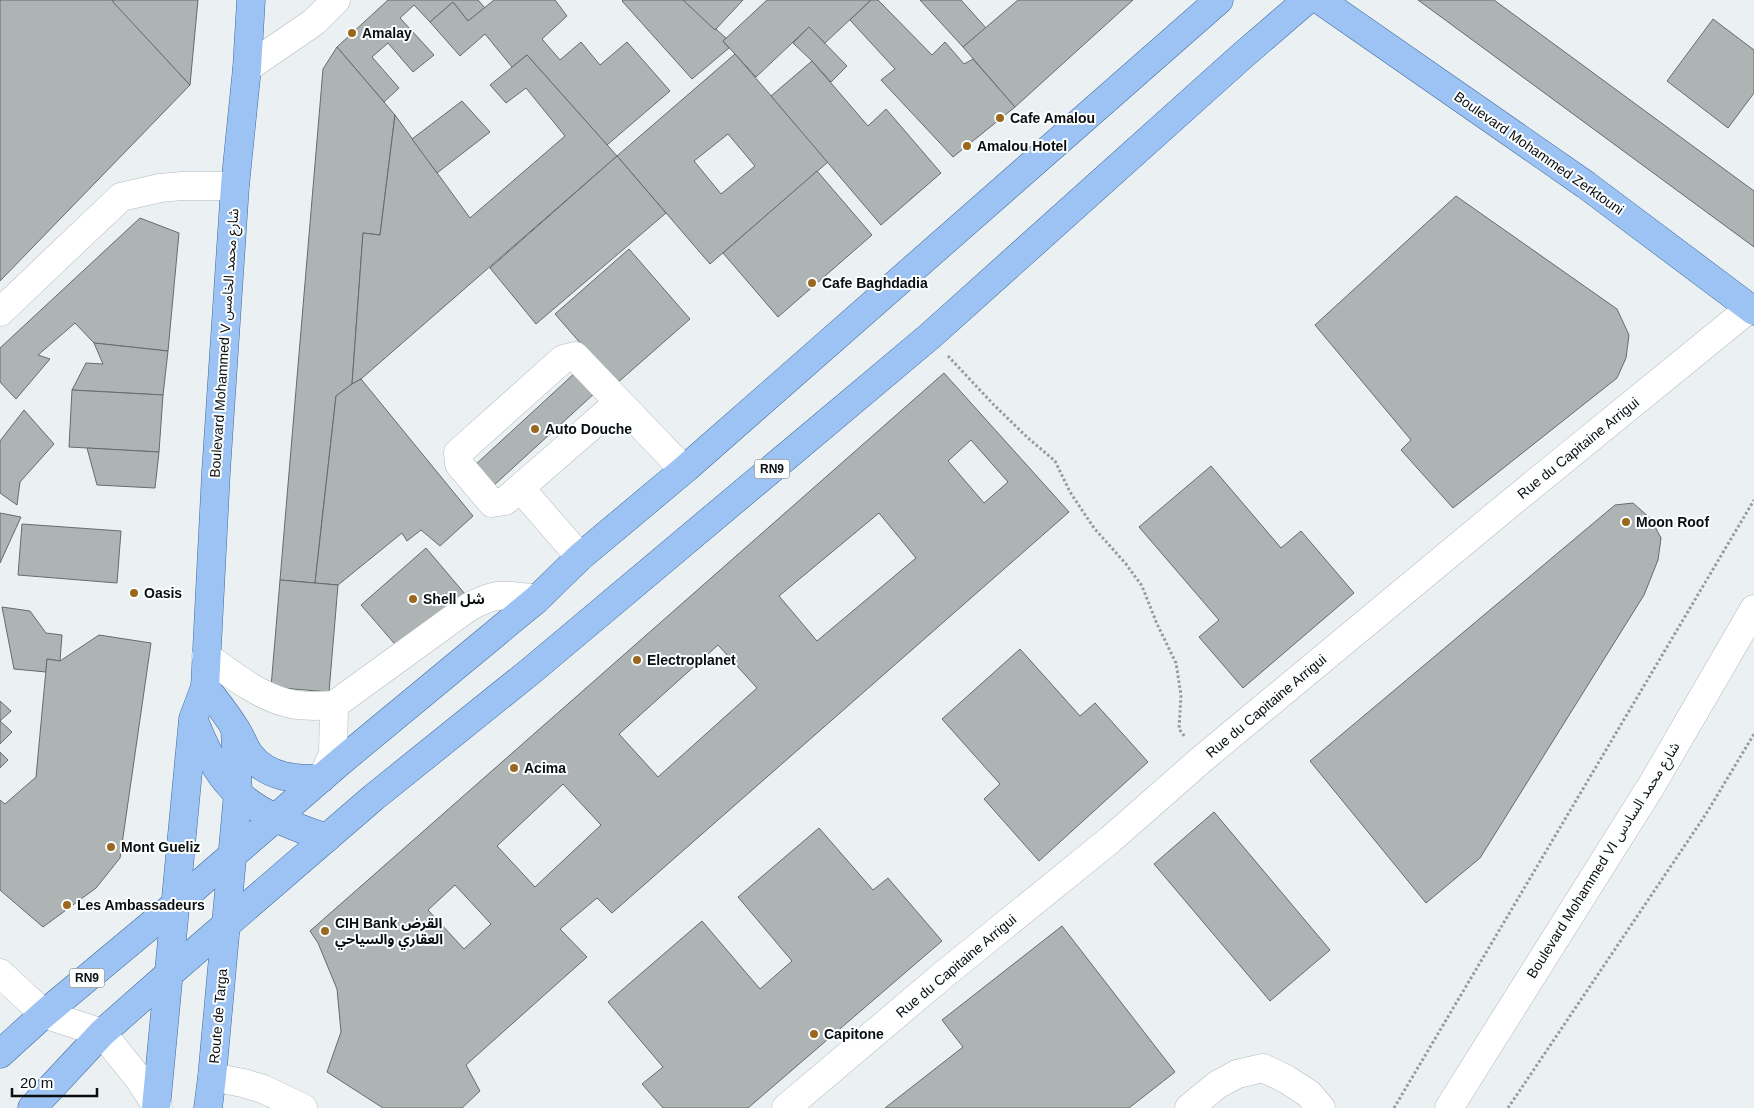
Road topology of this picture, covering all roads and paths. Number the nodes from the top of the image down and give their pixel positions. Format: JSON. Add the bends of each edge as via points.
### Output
{"nodes":[{"id":1,"x":251,"y":0,"type":"edge"},
{"id":2,"x":336,"y":0,"type":"edge"},
{"id":3,"x":1219,"y":0,"type":"edge"},
{"id":4,"x":1307,"y":0,"type":"edge"},
{"id":5,"x":1320,"y":0,"type":"edge"},
{"id":6,"x":247,"y":68,"type":"junction"},
{"id":7,"x":235,"y":186,"type":"junction"},
{"id":8,"x":1752,"y":310,"type":"edge"},
{"id":9,"x":0,"y":312,"type":"edge"},
{"id":10,"x":930,"y":336,"type":"junction"},
{"id":11,"x":619,"y":402,"type":"junction"},
{"id":12,"x":684,"y":470,"type":"junction"},
{"id":13,"x":521,"y":489,"type":"junction"},
{"id":14,"x":1754,"y":500,"type":"edge"},
{"id":15,"x":580,"y":557,"type":"junction"},
{"id":16,"x":537,"y":599,"type":"junction"},
{"id":17,"x":1754,"y":609,"type":"edge"},
{"id":18,"x":206,"y":656,"type":"junction"},
{"id":19,"x":205,"y":687,"type":"junction"},
{"id":20,"x":334,"y":705,"type":"junction"},
{"id":21,"x":193,"y":719,"type":"junction"},
{"id":22,"x":235,"y":728,"type":"junction"},
{"id":23,"x":1754,"y":734,"type":"edge"},
{"id":24,"x":1202,"y":759,"type":"junction"},
{"id":25,"x":322,"y":778,"type":"junction"},
{"id":26,"x":238,"y":793,"type":"junction"},
{"id":27,"x":276,"y":817,"type":"junction"},
{"id":28,"x":327,"y":838,"type":"junction"},
{"id":29,"x":233,"y":855,"type":"junction"},
{"id":30,"x":176,"y":904,"type":"junction"},
{"id":31,"x":227,"y":924,"type":"junction"},
{"id":32,"x":0,"y":973,"type":"edge"},
{"id":33,"x":169,"y":974,"type":"junction"},
{"id":34,"x":44,"y":1014,"type":"junction"},
{"id":35,"x":102,"y":1033,"type":"junction"},
{"id":36,"x":0,"y":1054,"type":"edge"},
{"id":37,"x":212,"y":1077,"type":"junction"},
{"id":38,"x":157,"y":1107,"type":"edge"},
{"id":39,"x":41,"y":1108,"type":"edge"},
{"id":40,"x":208,"y":1108,"type":"edge"},
{"id":41,"x":304,"y":1108,"type":"edge"},
{"id":42,"x":786,"y":1108,"type":"edge"},
{"id":43,"x":1189,"y":1108,"type":"edge"},
{"id":44,"x":1321,"y":1108,"type":"edge"},
{"id":45,"x":1394,"y":1108,"type":"edge"},
{"id":46,"x":1449,"y":1108,"type":"edge"},
{"id":47,"x":1508,"y":1108,"type":"edge"}],
"edges":[{"from":1,"to":6,"type":"main road","name":"Boulevard Mohammed V شارع محمد الخامس"},
{"from":2,"to":6,"type":"street","via":[[314,22]]},
{"from":3,"to":12,"type":"main road","number":"RN9"},
{"from":4,"to":10,"type":"main road","number":"RN9"},
{"from":5,"to":8,"type":"main road","name":"Boulevard Mohammed Zerktouni","via":[[1586,185]]},
{"from":6,"to":7,"type":"main road","name":"Boulevard Mohammed V شارع محمد الخامس"},
{"from":7,"to":9,"type":"street","via":[[160,188],[121,197]]},
{"from":7,"to":18,"type":"main road","name":"Boulevard Mohammed V شارع محمد الخامس"},
{"from":8,"to":24,"type":"street","name":"Rue du Capitaine Arrigui","via":[[1507,506]]},
{"from":10,"to":24,"type":"path","via":[[993,404],[1055,461],[1070,492],[1094,528],[1142,586],[1176,663],[1181,695],[1179,729]]},
{"from":10,"to":28,"type":"main road","number":"RN9"},
{"from":11,"to":12,"type":"street"},
{"from":11,"to":13,"type":"street"},
{"from":11,"to":13,"type":"street","via":[[575,356],[563,359],[458,453],[459,464],[492,503],[505,501]]},
{"from":12,"to":15,"type":"main road","number":"RN9"},
{"from":13,"to":15,"type":"street"},
{"from":14,"to":45,"type":"path"},
{"from":15,"to":16,"type":"main road","number":"RN9"},
{"from":16,"to":20,"type":"street","via":[[498,595],[469,607]]},
{"from":16,"to":25,"type":"main road","number":"RN9"},
{"from":17,"to":46,"type":"street","name":"Boulevard Mohammed VI شارع محمد السادس","via":[[1653,783]]},
{"from":18,"to":19,"type":"main road","name":"Boulevard Mohammed V شارع محمد الخامس"},
{"from":18,"to":20,"type":"street","via":[[272,698],[289,704]]},
{"from":19,"to":21,"type":"main road","name":"Boulevard Mohammed V شارع محمد الخامس"},
{"from":19,"to":22,"type":"main road"},
{"from":20,"to":25,"type":"street","via":[[333,754]]},
{"from":21,"to":26,"type":"main road","via":[[214,764]]},
{"from":21,"to":30,"type":"main road","name":"Boulevard Mohammed V شارع محمد الخامس"},
{"from":22,"to":25,"type":"main road","via":[[250,755],[265,768],[280,776],[296,779]]},
{"from":22,"to":26,"type":"main road"},
{"from":23,"to":47,"type":"path","via":[[1706,814]]},
{"from":24,"to":42,"type":"street","name":"Rue du Capitaine Arrigui","via":[[1111,839]]},
{"from":25,"to":27,"type":"main road","number":"RN9"},
{"from":26,"to":27,"type":"main road"},
{"from":26,"to":29,"type":"main road"},
{"from":27,"to":28,"type":"main road"},
{"from":27,"to":29,"type":"main road","number":"RN9"},
{"from":28,"to":31,"type":"main road","number":"RN9"},
{"from":29,"to":30,"type":"main road","number":"RN9"},
{"from":29,"to":31,"type":"main road"},
{"from":30,"to":33,"type":"main road","name":"Boulevard Mohammed V شارع محمد الخامس"},
{"from":30,"to":34,"type":"main road","number":"RN9"},
{"from":31,"to":33,"type":"main road","number":"RN9"},
{"from":31,"to":37,"type":"main road","name":"Route de Targa"},
{"from":32,"to":34,"type":"street"},
{"from":33,"to":35,"type":"main road","number":"RN9"},
{"from":33,"to":38,"type":"main road"},
{"from":34,"to":35,"type":"street"},
{"from":34,"to":36,"type":"main road","number":"RN9"},
{"from":35,"to":38,"type":"street"},
{"from":35,"to":39,"type":"main road","number":"RN9"},
{"from":37,"to":40,"type":"main road","name":"Route de Targa"},
{"from":37,"to":41,"type":"street","via":[[263,1089]]},
{"from":43,"to":44,"type":"street","via":[[1217,1085],[1237,1074],[1263,1068],[1309,1094]]}]}
